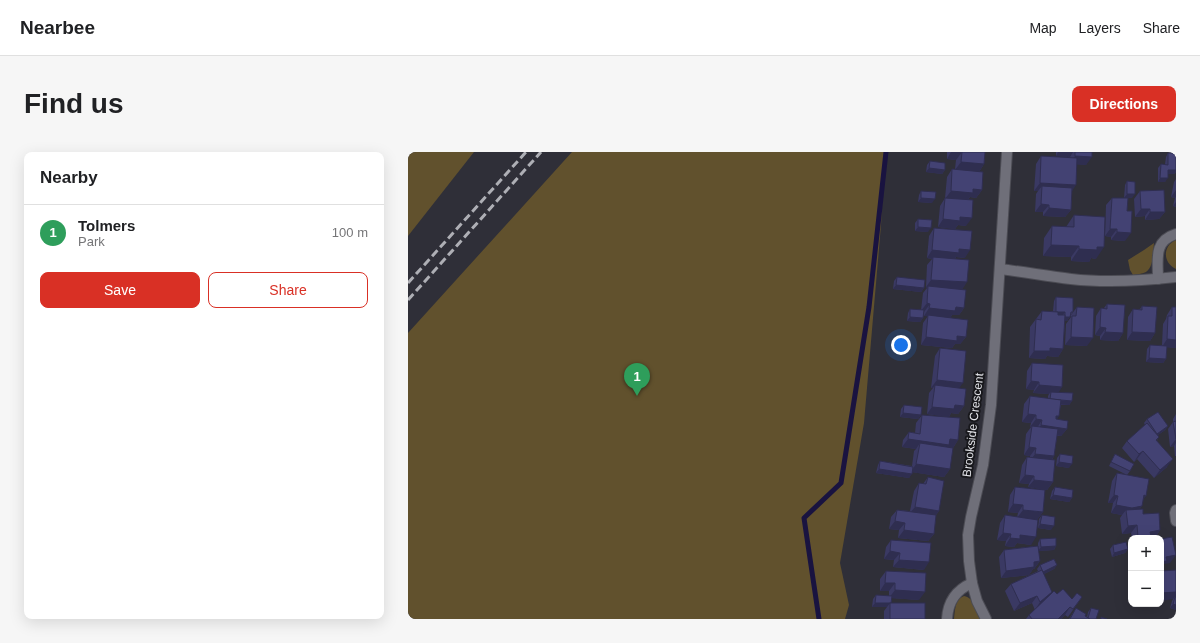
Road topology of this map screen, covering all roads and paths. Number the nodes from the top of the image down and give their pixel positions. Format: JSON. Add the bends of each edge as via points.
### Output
{"nodes":[{"id":1,"x":1007,"y":152,"type":"edge"},
{"id":2,"x":1176,"y":234,"type":"edge"},
{"id":3,"x":1000,"y":269,"type":"junction"},
{"id":4,"x":1176,"y":277,"type":"edge"},
{"id":5,"x":1158,"y":279,"type":"junction"},
{"id":6,"x":1176,"y":510,"type":"edge"},
{"id":7,"x":1176,"y":521,"type":"edge"},
{"id":8,"x":972,"y":583,"type":"junction"},
{"id":9,"x":947,"y":619,"type":"edge"},
{"id":10,"x":986,"y":619,"type":"edge"}],
"edges":[{"from":1,"to":3,"type":"street","name":"Brookside Crescent"},
{"from":2,"to":5,"type":"street","via":[[1161,244],[1158,252]]},
{"from":3,"to":5,"type":"street","via":[[1072,279]]},
{"from":3,"to":8,"type":"street","name":"Brookside Crescent","via":[[991,405],[983,465],[968,535]]},
{"from":4,"to":5,"type":"street"},
{"from":6,"to":7,"type":"street"},
{"from":8,"to":9,"type":"street","via":[[956,593],[951,601]]},
{"from":8,"to":10,"type":"street","name":"Brookside Crescent"}]}
